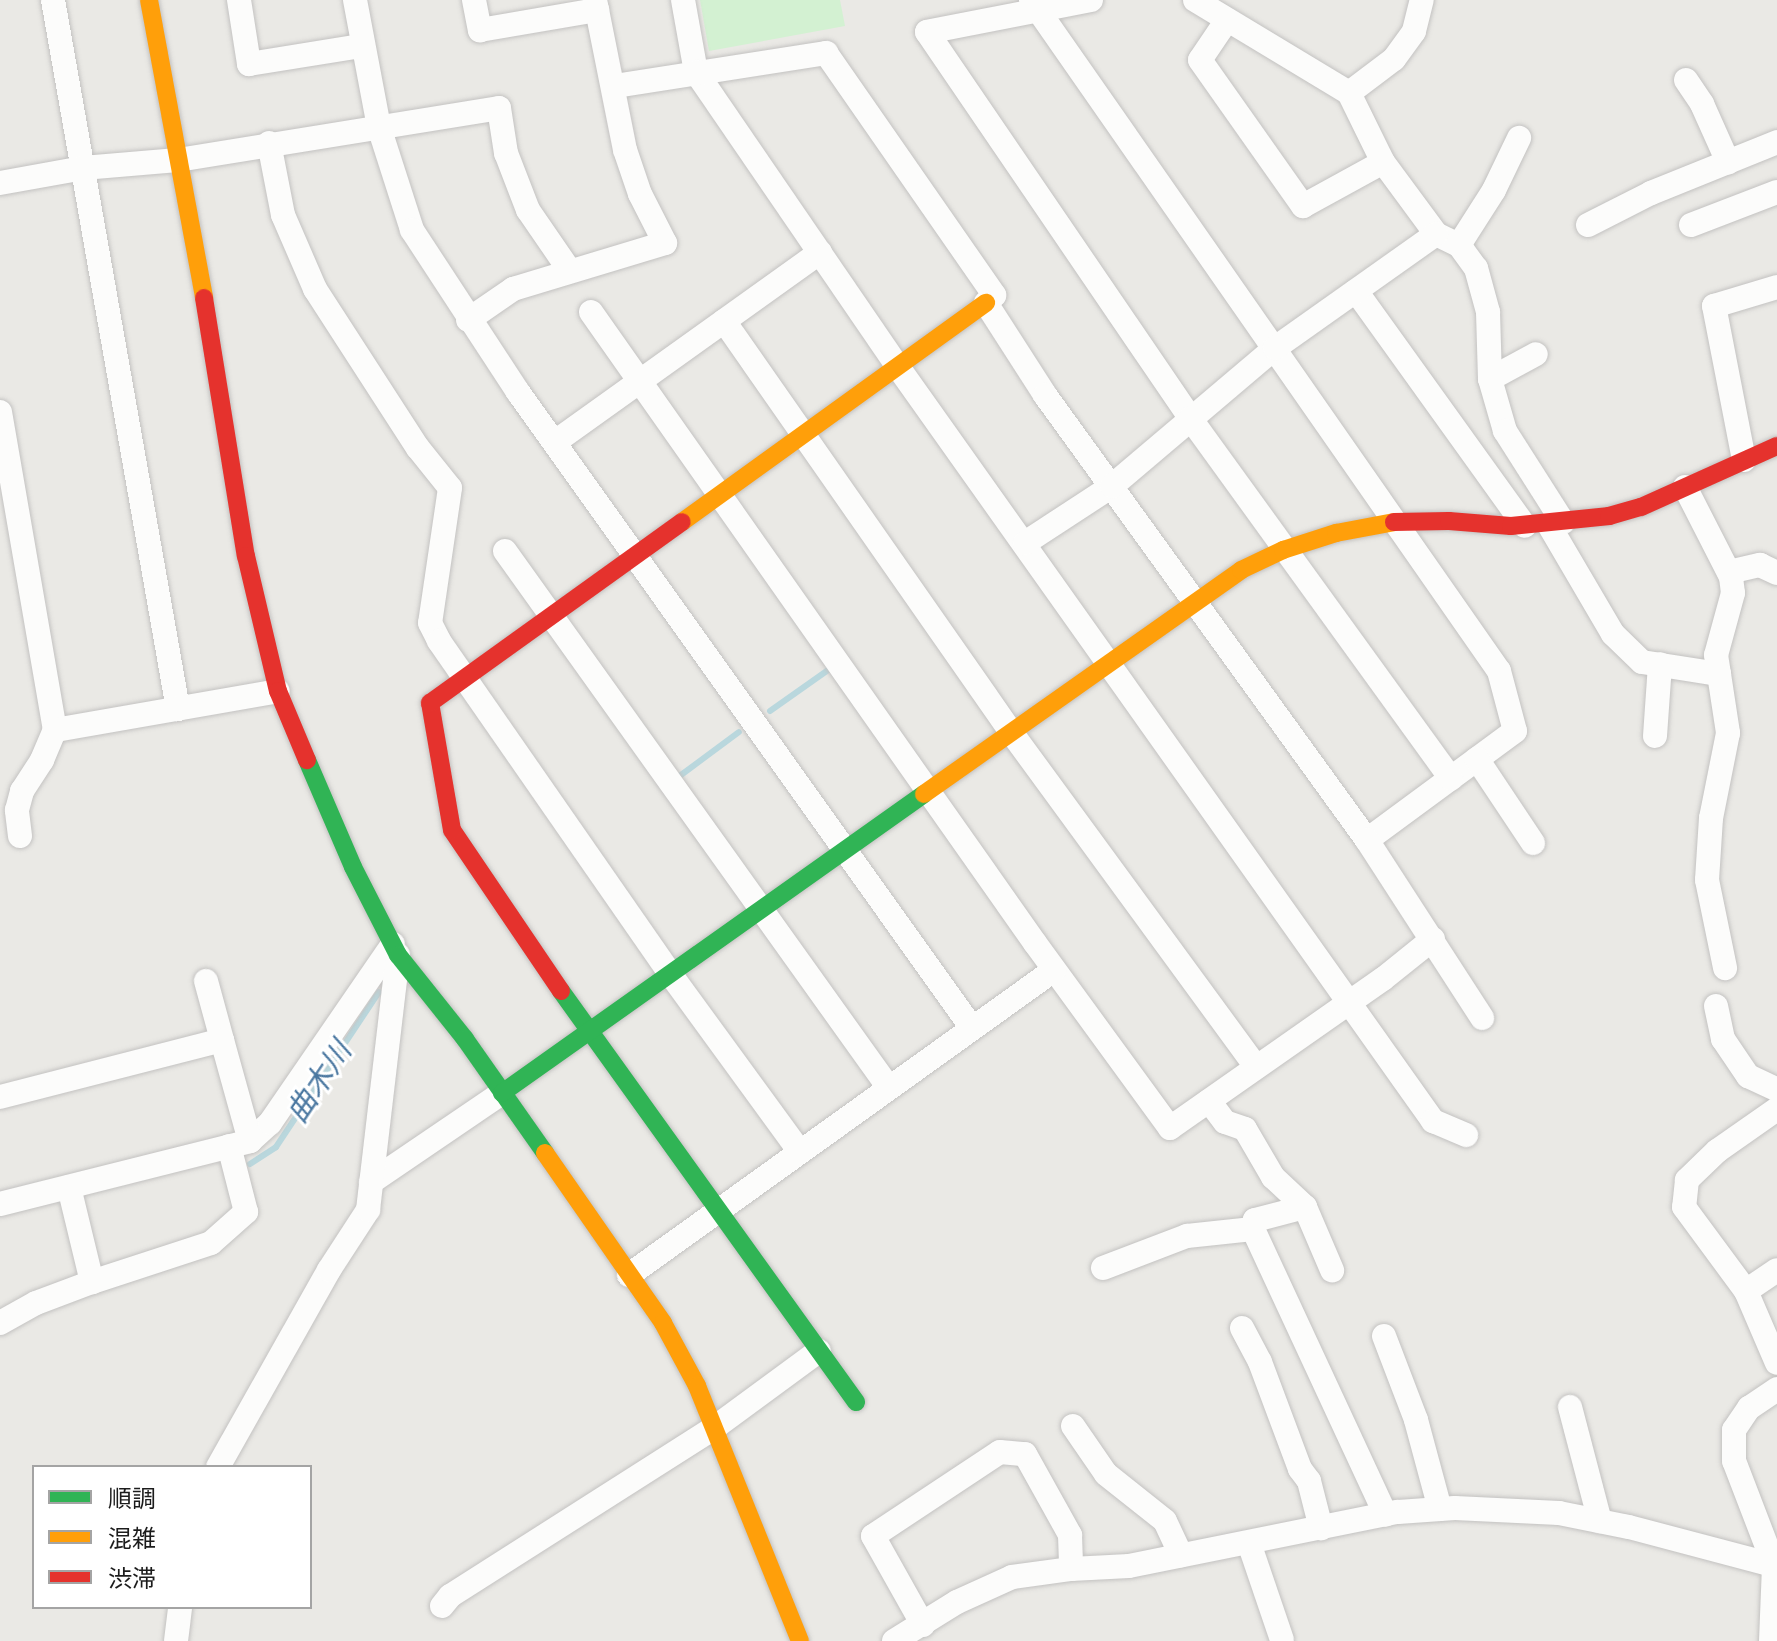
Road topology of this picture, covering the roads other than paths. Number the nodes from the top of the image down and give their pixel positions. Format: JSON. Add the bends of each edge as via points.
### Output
{"nodes":[{"id":1,"x":53,"y":0,"type":"edge"},
{"id":2,"x":149,"y":0,"type":"edge"},
{"id":3,"x":239,"y":0,"type":"edge"},
{"id":4,"x":355,"y":0,"type":"edge"},
{"id":5,"x":474,"y":0,"type":"edge"},
{"id":6,"x":683,"y":0,"type":"edge"},
{"id":7,"x":1091,"y":0,"type":"edge"},
{"id":8,"x":1195,"y":0,"type":"edge"},
{"id":9,"x":1422,"y":0,"type":"edge"},
{"id":10,"x":596,"y":5,"type":"edge"},
{"id":11,"x":1034,"y":5,"type":"edge"},
{"id":12,"x":1227,"y":20,"type":"junction"},
{"id":13,"x":362,"y":46,"type":"junction"},
{"id":14,"x":696,"y":72,"type":"junction"},
{"id":15,"x":1686,"y":80,"type":"dead end"},
{"id":16,"x":615,"y":86,"type":"junction"},
{"id":17,"x":1349,"y":93,"type":"junction"},
{"id":18,"x":379,"y":127,"type":"junction"},
{"id":19,"x":1519,"y":138,"type":"dead end"},
{"id":20,"x":1777,"y":142,"type":"edge"},
{"id":21,"x":269,"y":143,"type":"junction"},
{"id":22,"x":178,"y":160,"type":"junction"},
{"id":23,"x":1383,"y":162,"type":"junction"},
{"id":24,"x":1728,"y":162,"type":"junction"},
{"id":25,"x":83,"y":168,"type":"junction"},
{"id":26,"x":0,"y":183,"type":"edge"},
{"id":27,"x":1777,"y":192,"type":"edge"},
{"id":28,"x":1588,"y":225,"type":"dead end"},
{"id":29,"x":1691,"y":225,"type":"dead end"},
{"id":30,"x":1436,"y":234,"type":"junction"},
{"id":31,"x":1459,"y":245,"type":"junction"},
{"id":32,"x":820,"y":252,"type":"junction"},
{"id":33,"x":570,"y":271,"type":"junction"},
{"id":34,"x":1777,"y":287,"type":"edge"},
{"id":35,"x":1356,"y":291,"type":"junction"},
{"id":36,"x":986,"y":303,"type":"junction"},
{"id":37,"x":591,"y":312,"type":"dead end"},
{"id":38,"x":468,"y":320,"type":"junction"},
{"id":39,"x":724,"y":321,"type":"junction"},
{"id":40,"x":1275,"y":348,"type":"junction"},
{"id":41,"x":1536,"y":354,"type":"dead end"},
{"id":42,"x":898,"y":367,"type":"junction"},
{"id":43,"x":1490,"y":379,"type":"junction"},
{"id":44,"x":640,"y":381,"type":"junction"},
{"id":45,"x":0,"y":412,"type":"edge"},
{"id":46,"x":1190,"y":418,"type":"junction"},
{"id":47,"x":803,"y":433,"type":"junction"},
{"id":48,"x":555,"y":442,"type":"junction"},
{"id":49,"x":1777,"y":446,"type":"edge"},
{"id":50,"x":1744,"y":460,"type":"junction"},
{"id":51,"x":1112,"y":486,"type":"junction"},
{"id":52,"x":1685,"y":487,"type":"junction"},
{"id":53,"x":720,"y":494,"type":"junction"},
{"id":54,"x":1393,"y":522,"type":"junction"},
{"id":55,"x":1546,"y":524,"type":"junction"},
{"id":56,"x":1025,"y":543,"type":"junction"},
{"id":57,"x":1283,"y":550,"type":"junction"},
{"id":58,"x":505,"y":551,"type":"dead end"},
{"id":59,"x":636,"y":554,"type":"junction"},
{"id":60,"x":1729,"y":572,"type":"junction"},
{"id":61,"x":1777,"y":573,"type":"edge"},
{"id":62,"x":1195,"y":600,"type":"junction"},
{"id":63,"x":550,"y":615,"type":"junction"},
{"id":64,"x":1110,"y":664,"type":"junction"},
{"id":65,"x":1660,"y":664,"type":"junction"},
{"id":66,"x":1719,"y":674,"type":"junction"},
{"id":67,"x":463,"y":677,"type":"junction"},
{"id":68,"x":278,"y":691,"type":"junction"},
{"id":69,"x":178,"y":709,"type":"junction"},
{"id":70,"x":55,"y":730,"type":"junction"},
{"id":71,"x":1011,"y":732,"type":"junction"},
{"id":72,"x":1655,"y":736,"type":"dead end"},
{"id":73,"x":1477,"y":759,"type":"junction"},
{"id":74,"x":1451,"y":779,"type":"junction"},
{"id":75,"x":929,"y":792,"type":"junction"},
{"id":76,"x":20,"y":836,"type":"dead end"},
{"id":77,"x":1367,"y":840,"type":"junction"},
{"id":78,"x":1533,"y":843,"type":"dead end"},
{"id":79,"x":845,"y":852,"type":"junction"},
{"id":80,"x":760,"y":911,"type":"junction"},
{"id":81,"x":1433,"y":939,"type":"junction"},
{"id":82,"x":396,"y":949,"type":"junction"},
{"id":83,"x":1725,"y":968,"type":"dead end"},
{"id":84,"x":1054,"y":970,"type":"junction"},
{"id":85,"x":671,"y":975,"type":"junction"},
{"id":86,"x":206,"y":981,"type":"dead end"},
{"id":87,"x":1350,"y":1000,"type":"junction"},
{"id":88,"x":1716,"y":1006,"type":"dead end"},
{"id":89,"x":1482,"y":1018,"type":"dead end"},
{"id":90,"x":972,"y":1028,"type":"junction"},
{"id":91,"x":590,"y":1033,"type":"junction"},
{"id":92,"x":222,"y":1040,"type":"junction"},
{"id":93,"x":1256,"y":1067,"type":"junction"},
{"id":94,"x":889,"y":1088,"type":"junction"},
{"id":95,"x":502,"y":1093,"type":"junction"},
{"id":96,"x":0,"y":1097,"type":"edge"},
{"id":97,"x":1777,"y":1097,"type":"edge"},
{"id":98,"x":1209,"y":1101,"type":"junction"},
{"id":99,"x":1466,"y":1135,"type":"dead end"},
{"id":100,"x":240,"y":1143,"type":"junction"},
{"id":101,"x":800,"y":1152,"type":"junction"},
{"id":102,"x":371,"y":1182,"type":"junction"},
{"id":103,"x":69,"y":1187,"type":"junction"},
{"id":104,"x":0,"y":1204,"type":"edge"},
{"id":105,"x":1305,"y":1207,"type":"junction"},
{"id":106,"x":717,"y":1211,"type":"junction"},
{"id":107,"x":1253,"y":1229,"type":"junction"},
{"id":108,"x":1103,"y":1268,"type":"dead end"},
{"id":109,"x":1332,"y":1270,"type":"dead end"},
{"id":110,"x":1777,"y":1270,"type":"edge"},
{"id":111,"x":629,"y":1275,"type":"junction"},
{"id":112,"x":92,"y":1282,"type":"junction"},
{"id":113,"x":1746,"y":1291,"type":"junction"},
{"id":114,"x":0,"y":1323,"type":"edge"},
{"id":115,"x":1242,"y":1328,"type":"dead end"},
{"id":116,"x":1384,"y":1336,"type":"dead end"},
{"id":117,"x":819,"y":1351,"type":"junction"},
{"id":118,"x":1777,"y":1363,"type":"edge"},
{"id":119,"x":1777,"y":1389,"type":"edge"},
{"id":120,"x":856,"y":1402,"type":"dead end"},
{"id":121,"x":1570,"y":1407,"type":"dead end"},
{"id":122,"x":1073,"y":1426,"type":"dead end"},
{"id":123,"x":714,"y":1428,"type":"junction"},
{"id":124,"x":219,"y":1465,"type":"edge"},
{"id":125,"x":1440,"y":1509,"type":"junction"},
{"id":126,"x":1386,"y":1515,"type":"junction"},
{"id":127,"x":1600,"y":1521,"type":"junction"},
{"id":128,"x":1321,"y":1528,"type":"junction"},
{"id":129,"x":1249,"y":1543,"type":"junction"},
{"id":130,"x":1181,"y":1556,"type":"junction"},
{"id":131,"x":1776,"y":1566,"type":"edge"},
{"id":132,"x":1071,"y":1569,"type":"junction"},
{"id":133,"x":442,"y":1606,"type":"dead end"},
{"id":134,"x":180,"y":1609,"type":"edge"},
{"id":135,"x":923,"y":1625,"type":"junction"},
{"id":136,"x":1282,"y":1640,"type":"edge"},
{"id":137,"x":176,"y":1641,"type":"edge"},
{"id":138,"x":800,"y":1641,"type":"edge"},
{"id":139,"x":894,"y":1641,"type":"edge"},
{"id":140,"x":1771,"y":1641,"type":"edge"}],
"edges":[{"from":1,"to":25,"type":"street"},
{"from":2,"to":22,"type":"street"},
{"from":3,"to":13,"type":"street","via":[[249,64]]},
{"from":4,"to":13,"type":"street"},
{"from":5,"to":10,"type":"street","via":[[480,30]]},
{"from":6,"to":14,"type":"street"},
{"from":7,"to":11,"type":"street"},
{"from":8,"to":12,"type":"street"},
{"from":9,"to":17,"type":"street","via":[[1414,31],[1394,59]]},
{"from":10,"to":16,"type":"street"},
{"from":11,"to":40,"type":"street"},
{"from":11,"to":46,"type":"street","via":[[927,32]]},
{"from":12,"to":17,"type":"street"},
{"from":12,"to":23,"type":"street","via":[[1200,60],[1303,206]]},
{"from":13,"to":18,"type":"street"},
{"from":14,"to":16,"type":"street"},
{"from":14,"to":32,"type":"street"},
{"from":14,"to":36,"type":"street","via":[[826,53],[994,295]]},
{"from":15,"to":24,"type":"street"},
{"from":16,"to":33,"type":"street","via":[[625,150],[665,243]]},
{"from":17,"to":23,"type":"street"},
{"from":18,"to":21,"type":"street"},
{"from":18,"to":33,"type":"street","via":[[499,108],[506,153],[528,210]]},
{"from":18,"to":38,"type":"street","via":[[412,230]]},
{"from":19,"to":31,"type":"street"},
{"from":20,"to":24,"type":"street"},
{"from":21,"to":22,"type":"street"},
{"from":21,"to":67,"type":"street","via":[[283,215],[315,289],[418,448],[450,488],[430,623]]},
{"from":22,"to":25,"type":"street"},
{"from":22,"to":68,"type":"street","via":[[246,556]]},
{"from":23,"to":30,"type":"street"},
{"from":24,"to":28,"type":"street"},
{"from":25,"to":26,"type":"street"},
{"from":25,"to":69,"type":"street"},
{"from":27,"to":29,"type":"street"},
{"from":30,"to":31,"type":"street"},
{"from":30,"to":35,"type":"street"},
{"from":31,"to":43,"type":"street","via":[[1476,268],[1488,312]]},
{"from":32,"to":39,"type":"street"},
{"from":32,"to":42,"type":"street"},
{"from":33,"to":38,"type":"street","via":[[513,289]]},
{"from":34,"to":50,"type":"street","via":[[1714,306]]},
{"from":35,"to":40,"type":"street"},
{"from":35,"to":55,"type":"street"},
{"from":36,"to":42,"type":"street"},
{"from":36,"to":51,"type":"street"},
{"from":37,"to":44,"type":"street"},
{"from":38,"to":48,"type":"street"},
{"from":39,"to":44,"type":"street"},
{"from":39,"to":47,"type":"street"},
{"from":40,"to":46,"type":"street"},
{"from":40,"to":54,"type":"street"},
{"from":41,"to":43,"type":"street"},
{"from":42,"to":47,"type":"street"},
{"from":42,"to":56,"type":"street"},
{"from":43,"to":55,"type":"street","via":[[1505,431]]},
{"from":44,"to":48,"type":"street"},
{"from":44,"to":53,"type":"street"},
{"from":45,"to":70,"type":"street"},
{"from":46,"to":51,"type":"street"},
{"from":46,"to":57,"type":"street"},
{"from":47,"to":53,"type":"street"},
{"from":47,"to":71,"type":"street"},
{"from":48,"to":59,"type":"street"},
{"from":49,"to":50,"type":"street"},
{"from":50,"to":52,"type":"street"},
{"from":51,"to":56,"type":"street"},
{"from":51,"to":62,"type":"street"},
{"from":52,"to":55,"type":"street","via":[[1641,507]]},
{"from":52,"to":60,"type":"street"},
{"from":53,"to":59,"type":"street"},
{"from":53,"to":75,"type":"street"},
{"from":54,"to":55,"type":"street"},
{"from":54,"to":57,"type":"street"},
{"from":54,"to":73,"type":"street","via":[[1499,671],[1515,731]]},
{"from":55,"to":65,"type":"street","via":[[1613,634],[1642,662]]},
{"from":56,"to":64,"type":"street"},
{"from":57,"to":62,"type":"street"},
{"from":57,"to":74,"type":"street"},
{"from":58,"to":63,"type":"street"},
{"from":59,"to":63,"type":"street"},
{"from":59,"to":79,"type":"street"},
{"from":60,"to":61,"type":"street","via":[[1760,565]]},
{"from":60,"to":66,"type":"street","via":[[1733,593],[1716,655]]},
{"from":62,"to":64,"type":"street"},
{"from":62,"to":77,"type":"street"},
{"from":63,"to":67,"type":"street"},
{"from":63,"to":80,"type":"street"},
{"from":64,"to":71,"type":"street"},
{"from":64,"to":87,"type":"street"},
{"from":65,"to":66,"type":"street"},
{"from":65,"to":72,"type":"street"},
{"from":66,"to":83,"type":"street","via":[[1728,733],[1711,818],[1707,880]]},
{"from":67,"to":85,"type":"street"},
{"from":67,"to":91,"type":"street","via":[[430,703],[452,830]]},
{"from":68,"to":69,"type":"street"},
{"from":68,"to":82,"type":"street","via":[[353,867]]},
{"from":69,"to":70,"type":"street"},
{"from":70,"to":76,"type":"street","via":[[22,791],[17,810]]},
{"from":71,"to":75,"type":"street"},
{"from":71,"to":93,"type":"street"},
{"from":73,"to":74,"type":"street"},
{"from":73,"to":78,"type":"street"},
{"from":74,"to":77,"type":"street"},
{"from":75,"to":79,"type":"street"},
{"from":75,"to":84,"type":"street"},
{"from":77,"to":81,"type":"street"},
{"from":79,"to":80,"type":"street"},
{"from":79,"to":90,"type":"street"},
{"from":80,"to":85,"type":"street"},
{"from":80,"to":94,"type":"street"},
{"from":81,"to":87,"type":"street"},
{"from":81,"to":89,"type":"street"},
{"from":82,"to":95,"type":"street"},
{"from":82,"to":100,"type":"street","via":[[270,1123]]},
{"from":82,"to":102,"type":"street"},
{"from":84,"to":90,"type":"street"},
{"from":84,"to":98,"type":"street","via":[[1170,1128]]},
{"from":85,"to":91,"type":"street"},
{"from":85,"to":101,"type":"street"},
{"from":86,"to":92,"type":"street"},
{"from":87,"to":93,"type":"street"},
{"from":87,"to":99,"type":"street","via":[[1433,1121]]},
{"from":88,"to":97,"type":"street","via":[[1723,1039],[1748,1076]]},
{"from":90,"to":94,"type":"street"},
{"from":91,"to":95,"type":"street"},
{"from":91,"to":106,"type":"street"},
{"from":92,"to":96,"type":"street"},
{"from":92,"to":100,"type":"street"},
{"from":93,"to":98,"type":"street"},
{"from":94,"to":101,"type":"street"},
{"from":95,"to":102,"type":"street"},
{"from":95,"to":111,"type":"street"},
{"from":97,"to":113,"type":"street","via":[[1687,1180],[1684,1207]]},
{"from":98,"to":105,"type":"street","via":[[1225,1122],[1245,1129],[1273,1177]]},
{"from":100,"to":103,"type":"street"},
{"from":100,"to":112,"type":"street","via":[[246,1212],[211,1243]]},
{"from":101,"to":106,"type":"street"},
{"from":102,"to":124,"type":"street","via":[[368,1210]]},
{"from":103,"to":104,"type":"street"},
{"from":103,"to":112,"type":"street"},
{"from":105,"to":107,"type":"street","via":[[1255,1220]]},
{"from":105,"to":109,"type":"street"},
{"from":106,"to":111,"type":"street"},
{"from":106,"to":117,"type":"street"},
{"from":107,"to":108,"type":"street","via":[[1187,1236]]},
{"from":107,"to":126,"type":"street"},
{"from":110,"to":113,"type":"street"},
{"from":111,"to":123,"type":"street","via":[[663,1323]]},
{"from":112,"to":114,"type":"street"},
{"from":113,"to":118,"type":"street"},
{"from":115,"to":128,"type":"street","via":[[1309,1481]]},
{"from":116,"to":125,"type":"street","via":[[1416,1420]]},
{"from":117,"to":120,"type":"street"},
{"from":117,"to":123,"type":"street"},
{"from":119,"to":131,"type":"street","via":[[1749,1408],[1734,1430],[1734,1461]]},
{"from":121,"to":127,"type":"street"},
{"from":122,"to":130,"type":"street","via":[[1106,1474],[1165,1521]]},
{"from":123,"to":133,"type":"street"},
{"from":123,"to":138,"type":"street"},
{"from":125,"to":126,"type":"street"},
{"from":125,"to":127,"type":"street","via":[[1528,1510]]},
{"from":126,"to":128,"type":"street"},
{"from":127,"to":131,"type":"street"},
{"from":128,"to":129,"type":"street"},
{"from":129,"to":130,"type":"street"},
{"from":129,"to":136,"type":"street"},
{"from":130,"to":132,"type":"street"},
{"from":131,"to":140,"type":"street"},
{"from":132,"to":135,"type":"street","via":[[1012,1577],[957,1602]]},
{"from":132,"to":135,"type":"street","via":[[1070,1535],[1025,1454],[1000,1452],[873,1536]]},
{"from":134,"to":137,"type":"street"},
{"from":135,"to":139,"type":"street"}]}
